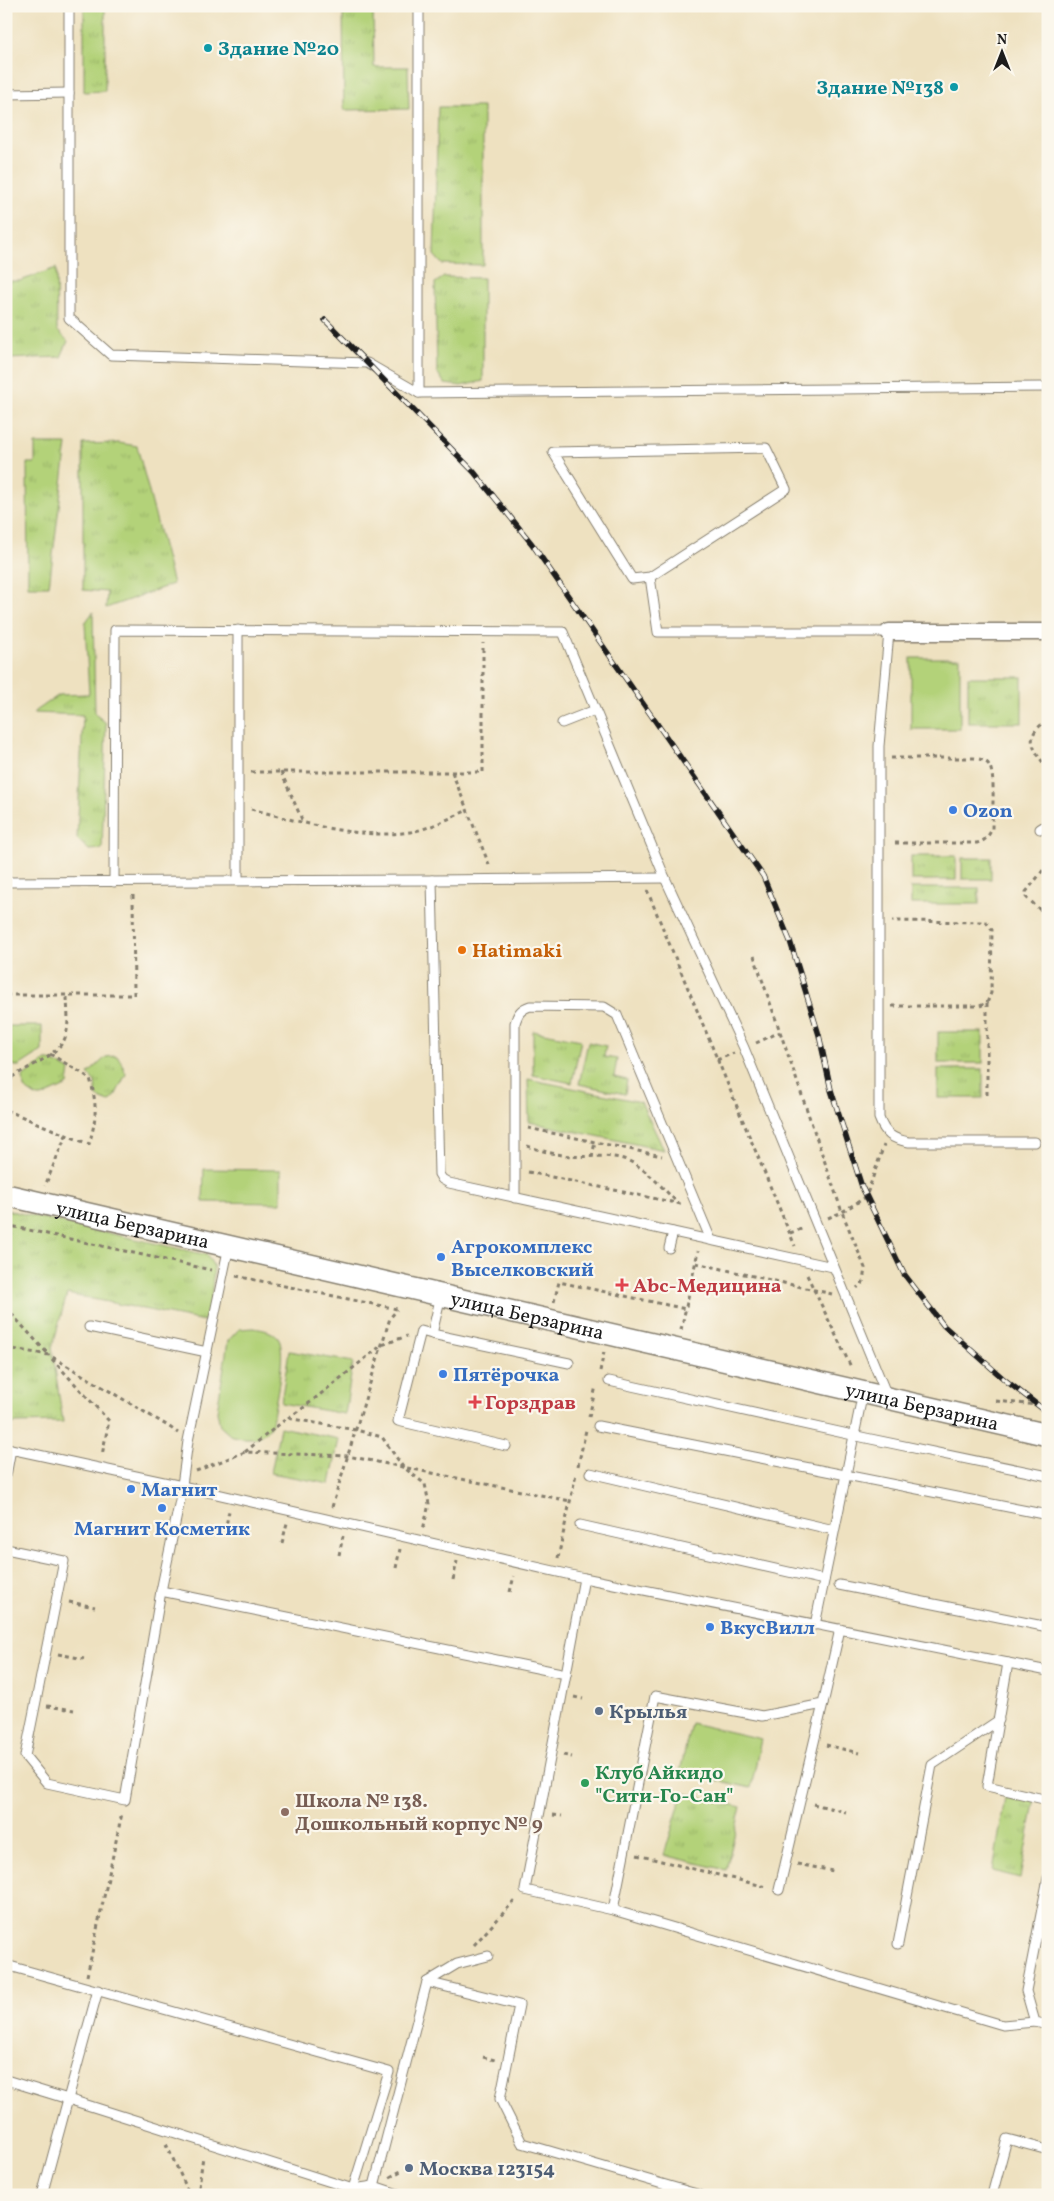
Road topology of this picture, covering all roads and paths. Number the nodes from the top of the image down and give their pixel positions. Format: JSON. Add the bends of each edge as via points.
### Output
{"nodes":[{"id":1,"x":69,"y":6,"type":"edge"},
{"id":2,"x":419,"y":6,"type":"edge"},
{"id":3,"x":69,"y":93,"type":"junction"},
{"id":4,"x":6,"y":94,"type":"edge"},
{"id":5,"x":1048,"y":387,"type":"edge"},
{"id":6,"x":419,"y":393,"type":"junction"},
{"id":7,"x":650,"y":577,"type":"junction"},
{"id":8,"x":238,"y":630,"type":"junction"},
{"id":9,"x":483,"y":631,"type":"junction"},
{"id":10,"x":889,"y":632,"type":"junction"},
{"id":11,"x":1048,"y":632,"type":"edge"},
{"id":12,"x":595,"y":710,"type":"junction"},
{"id":13,"x":1048,"y":720,"type":"edge"},
{"id":14,"x":562,"y":724,"type":"dead end"},
{"id":15,"x":879,"y":758,"type":"junction"},
{"id":16,"x":1048,"y":770,"type":"edge"},
{"id":17,"x":238,"y":772,"type":"junction"},
{"id":18,"x":281,"y":772,"type":"junction"},
{"id":19,"x":452,"y":772,"type":"junction"},
{"id":20,"x":238,"y":806,"type":"junction"},
{"id":21,"x":468,"y":810,"type":"junction"},
{"id":22,"x":303,"y":822,"type":"junction"},
{"id":23,"x":879,"y":843,"type":"junction"},
{"id":24,"x":1048,"y":864,"type":"edge"},
{"id":25,"x":642,"y":878,"type":"junction"},
{"id":26,"x":664,"y":878,"type":"junction"},
{"id":27,"x":238,"y":880,"type":"junction"},
{"id":28,"x":432,"y":880,"type":"junction"},
{"id":29,"x":495,"y":880,"type":"junction"},
{"id":30,"x":6,"y":882,"type":"edge"},
{"id":31,"x":114,"y":882,"type":"junction"},
{"id":32,"x":133,"y":882,"type":"junction"},
{"id":33,"x":1048,"y":918,"type":"edge"},
{"id":34,"x":879,"y":921,"type":"junction"},
{"id":35,"x":754,"y":956,"type":"dead end"},
{"id":36,"x":6,"y":995,"type":"edge"},
{"id":37,"x":67,"y":995,"type":"junction"},
{"id":38,"x":986,"y":1003,"type":"junction"},
{"id":39,"x":879,"y":1006,"type":"junction"},
{"id":40,"x":50,"y":1054,"type":"junction"},
{"id":41,"x":6,"y":1073,"type":"edge"},
{"id":42,"x":12,"y":1076,"type":"junction"},
{"id":43,"x":6,"y":1094,"type":"edge"},
{"id":44,"x":986,"y":1098,"type":"dead end"},
{"id":45,"x":6,"y":1110,"type":"edge"},
{"id":46,"x":515,"y":1125,"type":"junction"},
{"id":47,"x":66,"y":1135,"type":"junction"},
{"id":48,"x":888,"y":1135,"type":"junction"},
{"id":49,"x":515,"y":1140,"type":"junction"},
{"id":50,"x":596,"y":1142,"type":"junction"},
{"id":51,"x":1035,"y":1142,"type":"dead end"},
{"id":52,"x":592,"y":1156,"type":"junction"},
{"id":53,"x":677,"y":1159,"type":"junction"},
{"id":54,"x":515,"y":1170,"type":"junction"},
{"id":55,"x":6,"y":1195,"type":"edge"},
{"id":56,"x":515,"y":1198,"type":"junction"},
{"id":57,"x":38,"y":1202,"type":"junction"},
{"id":58,"x":678,"y":1204,"type":"junction"},
{"id":59,"x":697,"y":1208,"type":"junction"},
{"id":60,"x":842,"y":1212,"type":"junction"},
{"id":61,"x":6,"y":1225,"type":"edge"},
{"id":62,"x":672,"y":1232,"type":"junction"},
{"id":63,"x":701,"y":1238,"type":"junction"},
{"id":64,"x":711,"y":1240,"type":"junction"},
{"id":65,"x":229,"y":1246,"type":"junction"},
{"id":66,"x":669,"y":1248,"type":"dead end"},
{"id":67,"x":801,"y":1260,"type":"junction"},
{"id":68,"x":696,"y":1263,"type":"junction"},
{"id":69,"x":833,"y":1267,"type":"junction"},
{"id":70,"x":223,"y":1273,"type":"junction"},
{"id":71,"x":814,"y":1290,"type":"junction"},
{"id":72,"x":441,"y":1295,"type":"junction"},
{"id":73,"x":846,"y":1297,"type":"junction"},
{"id":74,"x":554,"y":1302,"type":"dead end"},
{"id":75,"x":401,"y":1304,"type":"dead end"},
{"id":76,"x":6,"y":1308,"type":"edge"},
{"id":77,"x":686,"y":1309,"type":"junction"},
{"id":78,"x":397,"y":1310,"type":"junction"},
{"id":79,"x":89,"y":1327,"type":"dead end"},
{"id":80,"x":681,"y":1330,"type":"dead end"},
{"id":81,"x":421,"y":1331,"type":"junction"},
{"id":82,"x":432,"y":1334,"type":"junction"},
{"id":83,"x":609,"y":1334,"type":"junction"},
{"id":84,"x":382,"y":1345,"type":"junction"},
{"id":85,"x":6,"y":1348,"type":"edge"},
{"id":86,"x":207,"y":1352,"type":"junction"},
{"id":87,"x":49,"y":1355,"type":"junction"},
{"id":88,"x":569,"y":1363,"type":"dead end"},
{"id":89,"x":851,"y":1367,"type":"dead end"},
{"id":90,"x":609,"y":1381,"type":"dead end"},
{"id":91,"x":863,"y":1392,"type":"junction"},
{"id":92,"x":888,"y":1398,"type":"junction"},
{"id":93,"x":287,"y":1418,"type":"junction"},
{"id":94,"x":598,"y":1426,"type":"dead end"},
{"id":95,"x":356,"y":1430,"type":"junction"},
{"id":96,"x":1048,"y":1435,"type":"edge"},
{"id":97,"x":854,"y":1436,"type":"junction"},
{"id":98,"x":188,"y":1441,"type":"junction"},
{"id":99,"x":506,"y":1446,"type":"dead end"},
{"id":100,"x":9,"y":1449,"type":"edge"},
{"id":101,"x":246,"y":1452,"type":"junction"},
{"id":102,"x":348,"y":1456,"type":"junction"},
{"id":103,"x":403,"y":1467,"type":"junction"},
{"id":104,"x":100,"y":1468,"type":"junction"},
{"id":105,"x":590,"y":1474,"type":"dead end"},
{"id":106,"x":846,"y":1475,"type":"junction"},
{"id":107,"x":6,"y":1476,"type":"edge"},
{"id":108,"x":1048,"y":1476,"type":"edge"},
{"id":109,"x":182,"y":1481,"type":"junction"},
{"id":110,"x":570,"y":1501,"type":"junction"},
{"id":111,"x":221,"y":1509,"type":"dead end"},
{"id":112,"x":229,"y":1511,"type":"junction"},
{"id":113,"x":239,"y":1513,"type":"dead end"},
{"id":114,"x":1048,"y":1515,"type":"edge"},
{"id":115,"x":328,"y":1519,"type":"junction"},
{"id":116,"x":277,"y":1521,"type":"dead end"},
{"id":117,"x":286,"y":1523,"type":"junction"},
{"id":118,"x":296,"y":1525,"type":"dead end"},
{"id":119,"x":580,"y":1525,"type":"dead end"},
{"id":120,"x":834,"y":1530,"type":"junction"},
{"id":121,"x":225,"y":1531,"type":"dead end"},
{"id":122,"x":343,"y":1536,"type":"junction"},
{"id":123,"x":353,"y":1538,"type":"dead end"},
{"id":124,"x":420,"y":1540,"type":"junction"},
{"id":125,"x":282,"y":1543,"type":"dead end"},
{"id":126,"x":391,"y":1546,"type":"dead end"},
{"id":127,"x":400,"y":1548,"type":"junction"},
{"id":128,"x":6,"y":1549,"type":"edge"},
{"id":129,"x":339,"y":1555,"type":"dead end"},
{"id":130,"x":449,"y":1559,"type":"dead end"},
{"id":131,"x":457,"y":1561,"type":"junction"},
{"id":132,"x":467,"y":1563,"type":"dead end"},
{"id":133,"x":396,"y":1568,"type":"dead end"},
{"id":134,"x":556,"y":1571,"type":"junction"},
{"id":135,"x":523,"y":1575,"type":"dead end"},
{"id":136,"x":584,"y":1578,"type":"junction"},
{"id":137,"x":453,"y":1580,"type":"dead end"},
{"id":138,"x":824,"y":1580,"type":"junction"},
{"id":139,"x":839,"y":1585,"type":"dead end"},
{"id":140,"x":161,"y":1591,"type":"junction"},
{"id":141,"x":510,"y":1592,"type":"dead end"},
{"id":142,"x":56,"y":1600,"type":"junction"},
{"id":143,"x":95,"y":1607,"type":"dead end"},
{"id":144,"x":815,"y":1624,"type":"junction"},
{"id":145,"x":1048,"y":1627,"type":"edge"},
{"id":146,"x":840,"y":1630,"type":"junction"},
{"id":147,"x":46,"y":1652,"type":"junction"},
{"id":148,"x":84,"y":1658,"type":"dead end"},
{"id":149,"x":1008,"y":1664,"type":"junction"},
{"id":150,"x":1048,"y":1671,"type":"edge"},
{"id":151,"x":566,"y":1674,"type":"junction"},
{"id":152,"x":36,"y":1704,"type":"junction"},
{"id":153,"x":823,"y":1704,"type":"junction"},
{"id":154,"x":74,"y":1710,"type":"dead end"},
{"id":155,"x":999,"y":1720,"type":"junction"},
{"id":156,"x":814,"y":1742,"type":"junction"},
{"id":157,"x":859,"y":1753,"type":"dead end"},
{"id":158,"x":125,"y":1800,"type":"junction"},
{"id":159,"x":1048,"y":1800,"type":"edge"},
{"id":160,"x":800,"y":1801,"type":"junction"},
{"id":161,"x":846,"y":1812,"type":"dead end"},
{"id":162,"x":625,"y":1852,"type":"junction"},
{"id":163,"x":785,"y":1862,"type":"junction"},
{"id":164,"x":833,"y":1871,"type":"dead end"},
{"id":165,"x":1048,"y":1878,"type":"edge"},
{"id":166,"x":526,"y":1890,"type":"junction"},
{"id":167,"x":779,"y":1890,"type":"joint"},
{"id":168,"x":613,"y":1910,"type":"junction"},
{"id":169,"x":898,"y":1944,"type":"dead end"},
{"id":170,"x":488,"y":1956,"type":"dead end"},
{"id":171,"x":457,"y":1964,"type":"junction"},
{"id":172,"x":6,"y":1965,"type":"edge"},
{"id":173,"x":427,"y":1982,"type":"junction"},
{"id":174,"x":84,"y":1986,"type":"junction"},
{"id":175,"x":98,"y":1990,"type":"junction"},
{"id":176,"x":1035,"y":2022,"type":"junction"},
{"id":177,"x":1048,"y":2025,"type":"edge"},
{"id":178,"x":6,"y":2080,"type":"edge"},
{"id":179,"x":68,"y":2099,"type":"junction"},
{"id":180,"x":158,"y":2127,"type":"junction"},
{"id":181,"x":205,"y":2142,"type":"junction"},
{"id":182,"x":1048,"y":2150,"type":"edge"},
{"id":183,"x":374,"y":2186,"type":"junction"},
{"id":184,"x":352,"y":2192,"type":"edge"},
{"id":185,"x":42,"y":2195,"type":"edge"},
{"id":186,"x":190,"y":2195,"type":"edge"},
{"id":187,"x":198,"y":2195,"type":"edge"},
{"id":188,"x":401,"y":2195,"type":"edge"},
{"id":189,"x":700,"y":2195,"type":"edge"},
{"id":190,"x":992,"y":2195,"type":"edge"}],
"edges":[{"from":1,"to":3,"type":"lane"},
{"from":2,"to":6,"type":"lane"},
{"from":3,"to":4,"type":"lane"},
{"from":3,"to":6,"type":"lane","via":[[69,318],[112,355],[367,363]]},
{"from":5,"to":6,"type":"lane"},
{"from":7,"to":7,"type":"lane","via":[[786,489],[766,448],[553,452],[632,579]]},
{"from":7,"to":10,"type":"lane","via":[[658,632]]},
{"from":8,"to":9,"type":"lane"},
{"from":8,"to":17,"type":"lane"},
{"from":8,"to":31,"type":"lane","via":[[115,630]]},
{"from":9,"to":12,"type":"lane","via":[[563,632]]},
{"from":9,"to":19,"type":"path","via":[[483,772]]},
{"from":10,"to":11,"type":"street"},
{"from":10,"to":15,"type":"lane"},
{"from":12,"to":14,"type":"lane"},
{"from":12,"to":26,"type":"lane"},
{"from":13,"to":16,"type":"path","via":[[1036,728],[1032,740]]},
{"from":15,"to":23,"type":"lane"},
{"from":15,"to":23,"type":"path","via":[[984,760],[990,765],[992,775],[992,829],[989,836],[977,843]]},
{"from":17,"to":18,"type":"path"},
{"from":17,"to":20,"type":"lane"},
{"from":18,"to":19,"type":"path"},
{"from":18,"to":22,"type":"path"},
{"from":19,"to":21,"type":"path"},
{"from":20,"to":22,"type":"path"},
{"from":20,"to":27,"type":"lane"},
{"from":21,"to":22,"type":"path","via":[[411,832],[338,832]]},
{"from":21,"to":29,"type":"path"},
{"from":23,"to":34,"type":"lane"},
{"from":24,"to":33,"type":"path","via":[[1026,892],[1026,897]]},
{"from":25,"to":26,"type":"lane"},
{"from":25,"to":29,"type":"lane"},
{"from":25,"to":67,"type":"path"},
{"from":26,"to":69,"type":"lane","via":[[744,1048]]},
{"from":27,"to":28,"type":"lane"},
{"from":27,"to":32,"type":"lane"},
{"from":28,"to":29,"type":"lane"},
{"from":28,"to":56,"type":"lane","via":[[439,1174],[449,1183]]},
{"from":30,"to":31,"type":"lane"},
{"from":31,"to":32,"type":"lane"},
{"from":32,"to":37,"type":"path","via":[[134,995]]},
{"from":34,"to":38,"type":"path","via":[[986,922],[992,930],[991,994]]},
{"from":34,"to":39,"type":"lane"},
{"from":35,"to":60,"type":"path"},
{"from":36,"to":37,"type":"path"},
{"from":37,"to":40,"type":"path","via":[[64,1040]]},
{"from":38,"to":39,"type":"path","via":[[980,1006]]},
{"from":38,"to":44,"type":"path"},
{"from":39,"to":48,"type":"lane","via":[[879,1118]]},
{"from":40,"to":42,"type":"path"},
{"from":40,"to":47,"type":"path","via":[[90,1078],[96,1100],[96,1120],[89,1144]]},
{"from":41,"to":42,"type":"path"},
{"from":42,"to":43,"type":"path"},
{"from":45,"to":47,"type":"path"},
{"from":46,"to":49,"type":"lane"},
{"from":46,"to":50,"type":"path"},
{"from":46,"to":53,"type":"lane","via":[[515,1023],[518,1014],[530,1006],[604,1007],[617,1015]]},
{"from":47,"to":57,"type":"path"},
{"from":48,"to":51,"type":"lane","via":[[909,1142]]},
{"from":48,"to":60,"type":"path","via":[[866,1197]]},
{"from":49,"to":52,"type":"path","via":[[553,1154]]},
{"from":49,"to":54,"type":"lane"},
{"from":50,"to":52,"type":"path"},
{"from":50,"to":53,"type":"path"},
{"from":52,"to":58,"type":"path","via":[[617,1157],[637,1166]]},
{"from":53,"to":59,"type":"lane"},
{"from":54,"to":56,"type":"lane"},
{"from":54,"to":58,"type":"path"},
{"from":55,"to":57,"type":"street","name":"улица Берзарина"},
{"from":56,"to":62,"type":"lane"},
{"from":57,"to":65,"type":"street","name":"улица Берзарина"},
{"from":58,"to":59,"type":"path"},
{"from":59,"to":64,"type":"lane"},
{"from":60,"to":73,"type":"path","via":[[865,1268],[863,1282]]},
{"from":61,"to":70,"type":"path"},
{"from":62,"to":63,"type":"lane"},
{"from":62,"to":66,"type":"lane"},
{"from":63,"to":64,"type":"lane"},
{"from":63,"to":68,"type":"path"},
{"from":64,"to":67,"type":"lane"},
{"from":65,"to":70,"type":"lane"},
{"from":65,"to":72,"type":"street","name":"улица Берзарина"},
{"from":67,"to":69,"type":"lane"},
{"from":67,"to":71,"type":"path"},
{"from":68,"to":71,"type":"path"},
{"from":68,"to":77,"type":"path"},
{"from":69,"to":73,"type":"lane"},
{"from":70,"to":78,"type":"path"},
{"from":70,"to":86,"type":"lane"},
{"from":71,"to":73,"type":"path"},
{"from":71,"to":89,"type":"path"},
{"from":72,"to":82,"type":"lane"},
{"from":72,"to":83,"type":"street","name":"улица Берзарина"},
{"from":73,"to":92,"type":"lane"},
{"from":74,"to":77,"type":"path","via":[[559,1282]]},
{"from":75,"to":78,"type":"path"},
{"from":76,"to":87,"type":"path"},
{"from":77,"to":80,"type":"path"},
{"from":78,"to":84,"type":"path","via":[[390,1318]]},
{"from":79,"to":86,"type":"lane"},
{"from":81,"to":82,"type":"lane"},
{"from":81,"to":84,"type":"path"},
{"from":81,"to":99,"type":"lane","via":[[398,1421]]},
{"from":82,"to":88,"type":"lane"},
{"from":83,"to":91,"type":"street","name":"улица Берзарина"},
{"from":83,"to":110,"type":"path"},
{"from":84,"to":93,"type":"path"},
{"from":84,"to":95,"type":"path"},
{"from":85,"to":87,"type":"path"},
{"from":86,"to":98,"type":"lane"},
{"from":87,"to":98,"type":"path"},
{"from":87,"to":104,"type":"path","via":[[109,1421]]},
{"from":90,"to":97,"type":"lane"},
{"from":91,"to":92,"type":"street","name":"улица Берзарина"},
{"from":91,"to":97,"type":"lane"},
{"from":92,"to":96,"type":"street","name":"улица Берзарина"},
{"from":93,"to":95,"type":"path"},
{"from":93,"to":101,"type":"path"},
{"from":94,"to":106,"type":"lane"},
{"from":95,"to":102,"type":"path"},
{"from":95,"to":103,"type":"path","via":[[382,1437]]},
{"from":97,"to":106,"type":"lane"},
{"from":97,"to":108,"type":"lane"},
{"from":98,"to":109,"type":"lane"},
{"from":100,"to":104,"type":"lane"},
{"from":100,"to":107,"type":"lane"},
{"from":101,"to":102,"type":"path"},
{"from":101,"to":109,"type":"path"},
{"from":102,"to":103,"type":"path"},
{"from":102,"to":115,"type":"path"},
{"from":103,"to":110,"type":"path"},
{"from":103,"to":124,"type":"path","via":[[425,1484],[429,1504]]},
{"from":104,"to":109,"type":"lane"},
{"from":105,"to":120,"type":"lane"},
{"from":106,"to":114,"type":"lane"},
{"from":106,"to":120,"type":"lane"},
{"from":109,"to":115,"type":"lane"},
{"from":109,"to":140,"type":"lane"},
{"from":110,"to":134,"type":"path"},
{"from":111,"to":112,"type":"path"},
{"from":112,"to":113,"type":"path"},
{"from":112,"to":121,"type":"path"},
{"from":115,"to":122,"type":"path","via":[[324,1532]]},
{"from":115,"to":124,"type":"lane"},
{"from":116,"to":117,"type":"path"},
{"from":117,"to":118,"type":"path"},
{"from":117,"to":125,"type":"path"},
{"from":119,"to":138,"type":"lane"},
{"from":120,"to":138,"type":"lane"},
{"from":122,"to":123,"type":"path"},
{"from":122,"to":129,"type":"path"},
{"from":124,"to":127,"type":"path","via":[[418,1552]]},
{"from":124,"to":134,"type":"lane"},
{"from":126,"to":127,"type":"path"},
{"from":127,"to":133,"type":"path"},
{"from":128,"to":142,"type":"lane","via":[[64,1561]]},
{"from":130,"to":131,"type":"path"},
{"from":131,"to":132,"type":"path"},
{"from":131,"to":137,"type":"path"},
{"from":134,"to":136,"type":"lane"},
{"from":135,"to":141,"type":"path","via":[[515,1574]]},
{"from":136,"to":144,"type":"lane"},
{"from":136,"to":151,"type":"lane"},
{"from":138,"to":144,"type":"lane"},
{"from":139,"to":145,"type":"lane"},
{"from":140,"to":151,"type":"lane"},
{"from":140,"to":158,"type":"lane"},
{"from":142,"to":143,"type":"path"},
{"from":142,"to":147,"type":"lane"},
{"from":144,"to":146,"type":"lane"},
{"from":146,"to":149,"type":"lane"},
{"from":146,"to":153,"type":"lane"},
{"from":147,"to":148,"type":"path"},
{"from":147,"to":152,"type":"lane"},
{"from":149,"to":150,"type":"lane"},
{"from":149,"to":155,"type":"lane"},
{"from":151,"to":166,"type":"lane"},
{"from":152,"to":154,"type":"path"},
{"from":152,"to":158,"type":"lane","via":[[25,1756],[47,1783]]},
{"from":153,"to":156,"type":"lane"},
{"from":153,"to":162,"type":"lane","via":[[762,1716],[655,1696]]},
{"from":155,"to":159,"type":"lane","via":[[987,1786]]},
{"from":155,"to":169,"type":"lane","via":[[932,1765]]},
{"from":156,"to":157,"type":"path"},
{"from":156,"to":160,"type":"lane"},
{"from":158,"to":174,"type":"path"},
{"from":160,"to":161,"type":"path"},
{"from":160,"to":163,"type":"lane"},
{"from":162,"to":167,"type":"path"},
{"from":162,"to":168,"type":"lane"},
{"from":163,"to":164,"type":"path"},
{"from":163,"to":167,"type":"lane"},
{"from":165,"to":176,"type":"lane","via":[[1026,1991]]},
{"from":166,"to":168,"type":"lane"},
{"from":166,"to":171,"type":"path"},
{"from":168,"to":176,"type":"lane","via":[[1003,2025]]},
{"from":170,"to":171,"type":"lane"},
{"from":171,"to":173,"type":"lane"},
{"from":172,"to":174,"type":"lane"},
{"from":173,"to":183,"type":"lane"},
{"from":173,"to":189,"type":"lane","via":[[519,2005],[500,2099],[522,2143]]},
{"from":174,"to":175,"type":"lane"},
{"from":175,"to":179,"type":"lane"},
{"from":175,"to":184,"type":"lane","via":[[389,2072]]},
{"from":176,"to":177,"type":"lane"},
{"from":178,"to":179,"type":"lane"},
{"from":179,"to":180,"type":"lane"},
{"from":179,"to":185,"type":"lane"},
{"from":180,"to":181,"type":"lane"},
{"from":180,"to":186,"type":"path"},
{"from":181,"to":184,"type":"lane"},
{"from":181,"to":187,"type":"path"},
{"from":182,"to":190,"type":"lane","via":[[1007,2139]]},
{"from":183,"to":184,"type":"lane"},
{"from":183,"to":188,"type":"lane"}]}
